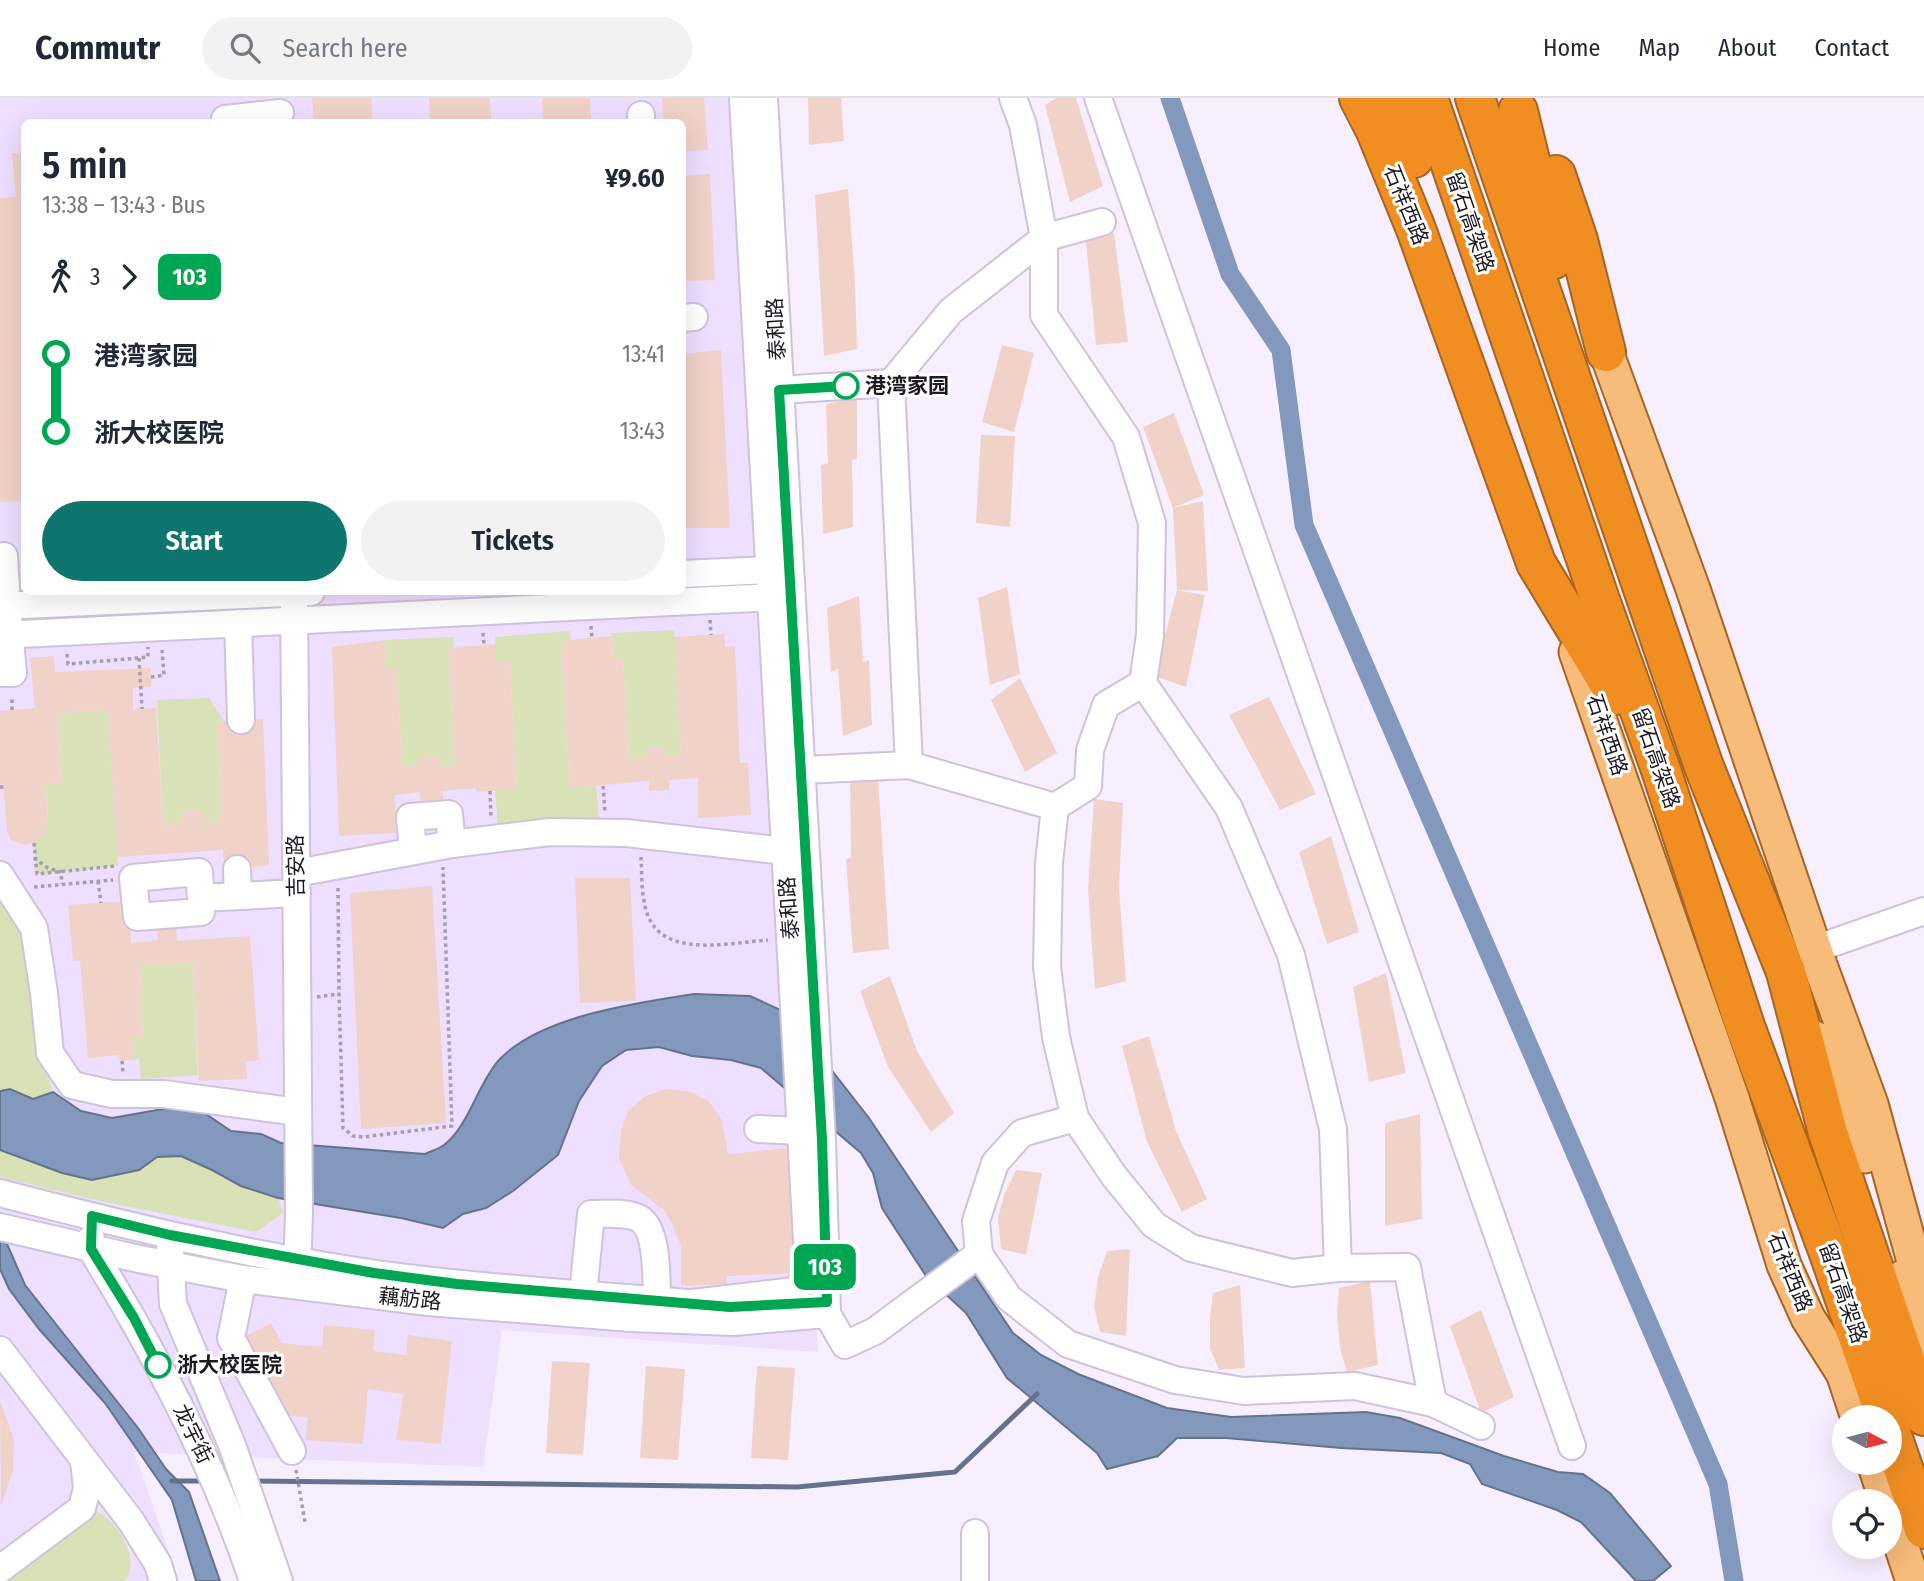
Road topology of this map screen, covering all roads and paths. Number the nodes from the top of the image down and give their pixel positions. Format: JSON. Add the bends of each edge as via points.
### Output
{"nodes":[{"id":1,"x":743,"y":98,"type":"edge"},
{"id":2,"x":764,"y":98,"type":"edge"},
{"id":3,"x":1013,"y":98,"type":"edge"},
{"id":4,"x":1098,"y":98,"type":"edge"},
{"id":5,"x":1428,"y":98,"type":"edge"},
{"id":6,"x":1475,"y":98,"type":"edge"},
{"id":7,"x":1520,"y":102,"type":"edge"},
{"id":8,"x":280,"y":111,"type":"edge"},
{"id":9,"x":1379,"y":113,"type":"edge"},
{"id":10,"x":226,"y":119,"type":"edge"},
{"id":11,"x":1102,"y":222,"type":"dead end"},
{"id":12,"x":1044,"y":239,"type":"junction"},
{"id":13,"x":1606,"y":352,"type":"joint"},
{"id":14,"x":891,"y":383,"type":"junction"},
{"id":15,"x":779,"y":390,"type":"junction"},
{"id":16,"x":4,"y":556,"type":"dead end"},
{"id":17,"x":1536,"y":563,"type":"junction"},
{"id":18,"x":770,"y":570,"type":"junction"},
{"id":19,"x":686,"y":574,"type":"edge"},
{"id":20,"x":185,"y":595,"type":"edge"},
{"id":21,"x":294,"y":595,"type":"edge"},
{"id":22,"x":772,"y":597,"type":"junction"},
{"id":23,"x":4,"y":600,"type":"edge"},
{"id":24,"x":1600,"y":600,"type":"junction"},
{"id":25,"x":295,"y":620,"type":"junction"},
{"id":26,"x":238,"y":623,"type":"junction"},
{"id":27,"x":5,"y":635,"type":"edge"},
{"id":28,"x":147,"y":638,"type":"dead end"},
{"id":29,"x":67,"y":653,"type":"dead end"},
{"id":30,"x":139,"y":658,"type":"junction"},
{"id":31,"x":163,"y":659,"type":"dead end"},
{"id":32,"x":0,"y":674,"type":"edge"},
{"id":33,"x":151,"y":677,"type":"dead end"},
{"id":34,"x":1143,"y":682,"type":"junction"},
{"id":35,"x":142,"y":709,"type":"dead end"},
{"id":36,"x":242,"y":720,"type":"dead end"},
{"id":37,"x":1703,"y":764,"type":"junction"},
{"id":38,"x":909,"y":765,"type":"junction"},
{"id":39,"x":802,"y":770,"type":"junction"},
{"id":40,"x":1661,"y":770,"type":"junction"},
{"id":41,"x":490,"y":791,"type":"dead end"},
{"id":42,"x":1055,"y":807,"type":"junction"},
{"id":43,"x":640,"y":835,"type":"junction"},
{"id":44,"x":492,"y":839,"type":"junction"},
{"id":45,"x":34,"y":843,"type":"dead end"},
{"id":46,"x":447,"y":844,"type":"junction"},
{"id":47,"x":785,"y":851,"type":"junction"},
{"id":48,"x":34,"y":858,"type":"junction"},
{"id":49,"x":337,"y":865,"type":"junction"},
{"id":50,"x":118,"y":866,"type":"dead end"},
{"id":51,"x":237,"y":869,"type":"dead end"},
{"id":52,"x":61,"y":872,"type":"junction"},
{"id":53,"x":4,"y":882,"type":"edge"},
{"id":54,"x":297,"y":883,"type":"junction"},
{"id":55,"x":62,"y":884,"type":"junction"},
{"id":56,"x":238,"y":896,"type":"junction"},
{"id":57,"x":201,"y":898,"type":"dead end"},
{"id":58,"x":101,"y":903,"type":"dead end"},
{"id":59,"x":1924,"y":911,"type":"edge"},
{"id":60,"x":790,"y":938,"type":"junction"},
{"id":61,"x":1815,"y":949,"type":"junction"},
{"id":62,"x":1786,"y":972,"type":"junction"},
{"id":63,"x":339,"y":994,"type":"junction"},
{"id":64,"x":311,"y":997,"type":"dead end"},
{"id":65,"x":805,"y":1010,"type":"junction"},
{"id":66,"x":1745,"y":1026,"type":"junction"},
{"id":67,"x":298,"y":1112,"type":"junction"},
{"id":68,"x":1075,"y":1118,"type":"junction"},
{"id":69,"x":758,"y":1129,"type":"dead end"},
{"id":70,"x":808,"y":1130,"type":"junction"},
{"id":71,"x":0,"y":1193,"type":"edge"},
{"id":72,"x":92,"y":1216,"type":"junction"},
{"id":73,"x":0,"y":1227,"type":"edge"},
{"id":74,"x":170,"y":1235,"type":"junction"},
{"id":75,"x":91,"y":1249,"type":"junction"},
{"id":76,"x":974,"y":1258,"type":"junction"},
{"id":77,"x":298,"y":1259,"type":"junction"},
{"id":78,"x":171,"y":1265,"type":"junction"},
{"id":79,"x":1338,"y":1268,"type":"junction"},
{"id":80,"x":243,"y":1279,"type":"junction"},
{"id":81,"x":297,"y":1287,"type":"junction"},
{"id":82,"x":583,"y":1296,"type":"junction"},
{"id":83,"x":1924,"y":1298,"type":"edge"},
{"id":84,"x":657,"y":1300,"type":"junction"},
{"id":85,"x":693,"y":1303,"type":"junction"},
{"id":86,"x":827,"y":1308,"type":"junction"},
{"id":87,"x":1924,"y":1342,"type":"edge"},
{"id":88,"x":0,"y":1350,"type":"edge"},
{"id":89,"x":1843,"y":1373,"type":"junction"},
{"id":90,"x":1433,"y":1403,"type":"junction"},
{"id":91,"x":1854,"y":1405,"type":"edge"},
{"id":92,"x":1882,"y":1405,"type":"edge"},
{"id":93,"x":1924,"y":1416,"type":"edge"},
{"id":94,"x":1481,"y":1426,"type":"dead end"},
{"id":95,"x":1572,"y":1446,"type":"dead end"},
{"id":96,"x":292,"y":1451,"type":"joint"},
{"id":97,"x":84,"y":1461,"type":"junction"},
{"id":98,"x":1902,"y":1465,"type":"edge"},
{"id":99,"x":305,"y":1522,"type":"dead end"},
{"id":100,"x":249,"y":1527,"type":"junction"},
{"id":101,"x":1924,"y":1529,"type":"edge"},
{"id":102,"x":975,"y":1533,"type":"dead end"},
{"id":103,"x":1902,"y":1548,"type":"edge"},
{"id":104,"x":0,"y":1569,"type":"edge"},
{"id":105,"x":160,"y":1580,"type":"edge"},
{"id":106,"x":253,"y":1581,"type":"edge"},
{"id":107,"x":279,"y":1581,"type":"edge"},
{"id":108,"x":975,"y":1581,"type":"edge"},
{"id":109,"x":1913,"y":1581,"type":"edge"}],
"edges":[{"from":1,"to":18,"type":"street","name":"泰和路"},
{"from":2,"to":15,"type":"street","name":"泰和路"},
{"from":3,"to":12,"type":"street","via":[[1023,125]]},
{"from":4,"to":95,"type":"street"},
{"from":5,"to":24,"type":"highway","name":"留石高架路"},
{"from":6,"to":37,"type":"highway","name":"留石高架路"},
{"from":7,"to":13,"type":"highway","via":[[1578,240]]},
{"from":7,"to":37,"type":"highway","via":[[1552,252],[1641,510]]},
{"from":8,"to":10,"type":"street"},
{"from":9,"to":17,"type":"highway","name":"石祥西路"},
{"from":9,"to":24,"type":"highway","via":[[1544,488]]},
{"from":11,"to":12,"type":"street"},
{"from":12,"to":14,"type":"street","via":[[951,311]]},
{"from":12,"to":34,"type":"street","via":[[1044,315],[1126,437],[1152,523],[1150,635]]},
{"from":13,"to":61,"type":"main road","via":[[1698,602]]},
{"from":14,"to":15,"type":"street"},
{"from":14,"to":38,"type":"street"},
{"from":15,"to":39,"type":"street","name":"泰和路"},
{"from":16,"to":23,"type":"street"},
{"from":17,"to":40,"type":"highway"},
{"from":17,"to":89,"type":"main road","name":"石祥西路","via":[[1584,669],[1732,1098],[1784,1265],[1808,1318]]},
{"from":18,"to":19,"type":"street"},
{"from":18,"to":22,"type":"street","name":"泰和路"},
{"from":20,"to":23,"type":"street"},
{"from":21,"to":25,"type":"street","name":"吉安路"},
{"from":22,"to":25,"type":"street"},
{"from":22,"to":47,"type":"street","name":"泰和路"},
{"from":23,"to":27,"type":"street"},
{"from":24,"to":40,"type":"highway","name":"留石高架路"},
{"from":25,"to":26,"type":"street"},
{"from":25,"to":54,"type":"street","name":"吉安路"},
{"from":26,"to":27,"type":"street"},
{"from":26,"to":36,"type":"street"},
{"from":27,"to":32,"type":"street","via":[[13,673]]},
{"from":28,"to":30,"type":"path","via":[[148,657]]},
{"from":29,"to":30,"type":"path","via":[[68,664]]},
{"from":30,"to":35,"type":"path"},
{"from":31,"to":33,"type":"path","via":[[164,675]]},
{"from":34,"to":42,"type":"street","via":[[1106,705],[1090,750],[1088,786]]},
{"from":34,"to":79,"type":"street","via":[[1228,808],[1291,955],[1333,1129]]},
{"from":37,"to":62,"type":"highway","name":"留石高架路"},
{"from":38,"to":39,"type":"street"},
{"from":38,"to":42,"type":"street"},
{"from":39,"to":65,"type":"street","name":"泰和路"},
{"from":40,"to":66,"type":"highway","name":"留石高架路"},
{"from":41,"to":44,"type":"path"},
{"from":42,"to":68,"type":"street","via":[[1047,967],[1056,1037]]},
{"from":43,"to":44,"type":"street","via":[[550,832]]},
{"from":43,"to":47,"type":"street"},
{"from":43,"to":60,"type":"path","via":[[644,903],[653,926],[668,939],[688,946]]},
{"from":44,"to":46,"type":"street"},
{"from":45,"to":48,"type":"path"},
{"from":46,"to":49,"type":"street","via":[[449,814],[410,817],[413,851]]},
{"from":46,"to":63,"type":"path","via":[[452,1126],[363,1137],[343,1128]]},
{"from":47,"to":60,"type":"street","name":"泰和路"},
{"from":48,"to":52,"type":"path"},
{"from":48,"to":52,"type":"path","via":[[37,874]]},
{"from":49,"to":54,"type":"street"},
{"from":49,"to":63,"type":"path"},
{"from":50,"to":52,"type":"path"},
{"from":51,"to":56,"type":"street"},
{"from":52,"to":55,"type":"path"},
{"from":53,"to":55,"type":"path"},
{"from":53,"to":67,"type":"street","via":[[34,928],[50,1053],[72,1085],[112,1094],[164,1094]]},
{"from":54,"to":56,"type":"street"},
{"from":54,"to":67,"type":"street","name":"吉安路"},
{"from":55,"to":58,"type":"path","via":[[98,881]]},
{"from":56,"to":57,"type":"street"},
{"from":59,"to":61,"type":"street"},
{"from":60,"to":65,"type":"street","name":"泰和路"},
{"from":61,"to":83,"type":"main road","via":[[1871,1104]]},
{"from":62,"to":87,"type":"main road","via":[[1853,1121]]},
{"from":62,"to":93,"type":"highway","name":"留石高架路","via":[[1828,1133]]},
{"from":63,"to":64,"type":"path"},
{"from":65,"to":70,"type":"street","name":"泰和路"},
{"from":66,"to":89,"type":"main road","name":"石祥西路","via":[[1783,1190]]},
{"from":66,"to":92,"type":"highway","name":"留石高架路"},
{"from":67,"to":77,"type":"street","name":"吉安路"},
{"from":68,"to":76,"type":"street","via":[[1022,1133],[995,1163],[976,1221]]},
{"from":68,"to":79,"type":"street","via":[[1114,1177],[1154,1225],[1191,1248],[1292,1273]]},
{"from":69,"to":70,"type":"street"},
{"from":70,"to":85,"type":"street","via":[[809,1276],[794,1291]]},
{"from":70,"to":86,"type":"street","name":"泰和路"},
{"from":71,"to":72,"type":"street","name":"藕舫路"},
{"from":72,"to":74,"type":"street","name":"藕舫路"},
{"from":72,"to":75,"type":"street"},
{"from":73,"to":75,"type":"street","name":"藕舫路"},
{"from":74,"to":77,"type":"street","name":"藕舫路"},
{"from":74,"to":78,"type":"street","name":"龙宇街"},
{"from":75,"to":78,"type":"street","name":"藕舫路"},
{"from":75,"to":100,"type":"street","name":"龙宇街"},
{"from":76,"to":86,"type":"street","via":[[875,1331],[845,1345]]},
{"from":76,"to":90,"type":"street","via":[[1009,1298],[1068,1345],[1164,1376],[1244,1391],[1355,1386]]},
{"from":77,"to":81,"type":"street","name":"吉安路"},
{"from":77,"to":82,"type":"street","name":"藕舫路","via":[[443,1282]]},
{"from":78,"to":80,"type":"street","name":"藕舫路"},
{"from":78,"to":100,"type":"street","name":"龙宇街","via":[[173,1304],[232,1445]]},
{"from":79,"to":90,"type":"street","via":[[1407,1266]]},
{"from":80,"to":81,"type":"street","name":"藕舫路"},
{"from":80,"to":96,"type":"street","via":[[231,1338]]},
{"from":81,"to":86,"type":"street","name":"藕舫路","via":[[631,1318],[733,1322]]},
{"from":82,"to":84,"type":"street","name":"藕舫路"},
{"from":82,"to":84,"type":"street","via":[[591,1214],[618,1213],[639,1218],[651,1231]]},
{"from":84,"to":85,"type":"street","name":"藕舫路"},
{"from":85,"to":86,"type":"street","name":"藕舫路"},
{"from":88,"to":97,"type":"street"},
{"from":89,"to":91,"type":"main road","name":"石祥西路"},
{"from":90,"to":94,"type":"street"},
{"from":96,"to":99,"type":"path"},
{"from":97,"to":104,"type":"street","via":[[87,1488],[82,1508]]},
{"from":97,"to":105,"type":"street","via":[[131,1521],[158,1564]]},
{"from":98,"to":101,"type":"highway"},
{"from":100,"to":106,"type":"street","name":"龙宇街"},
{"from":100,"to":107,"type":"street","name":"龙宇街"},
{"from":102,"to":108,"type":"street"},
{"from":103,"to":109,"type":"main road"}]}
